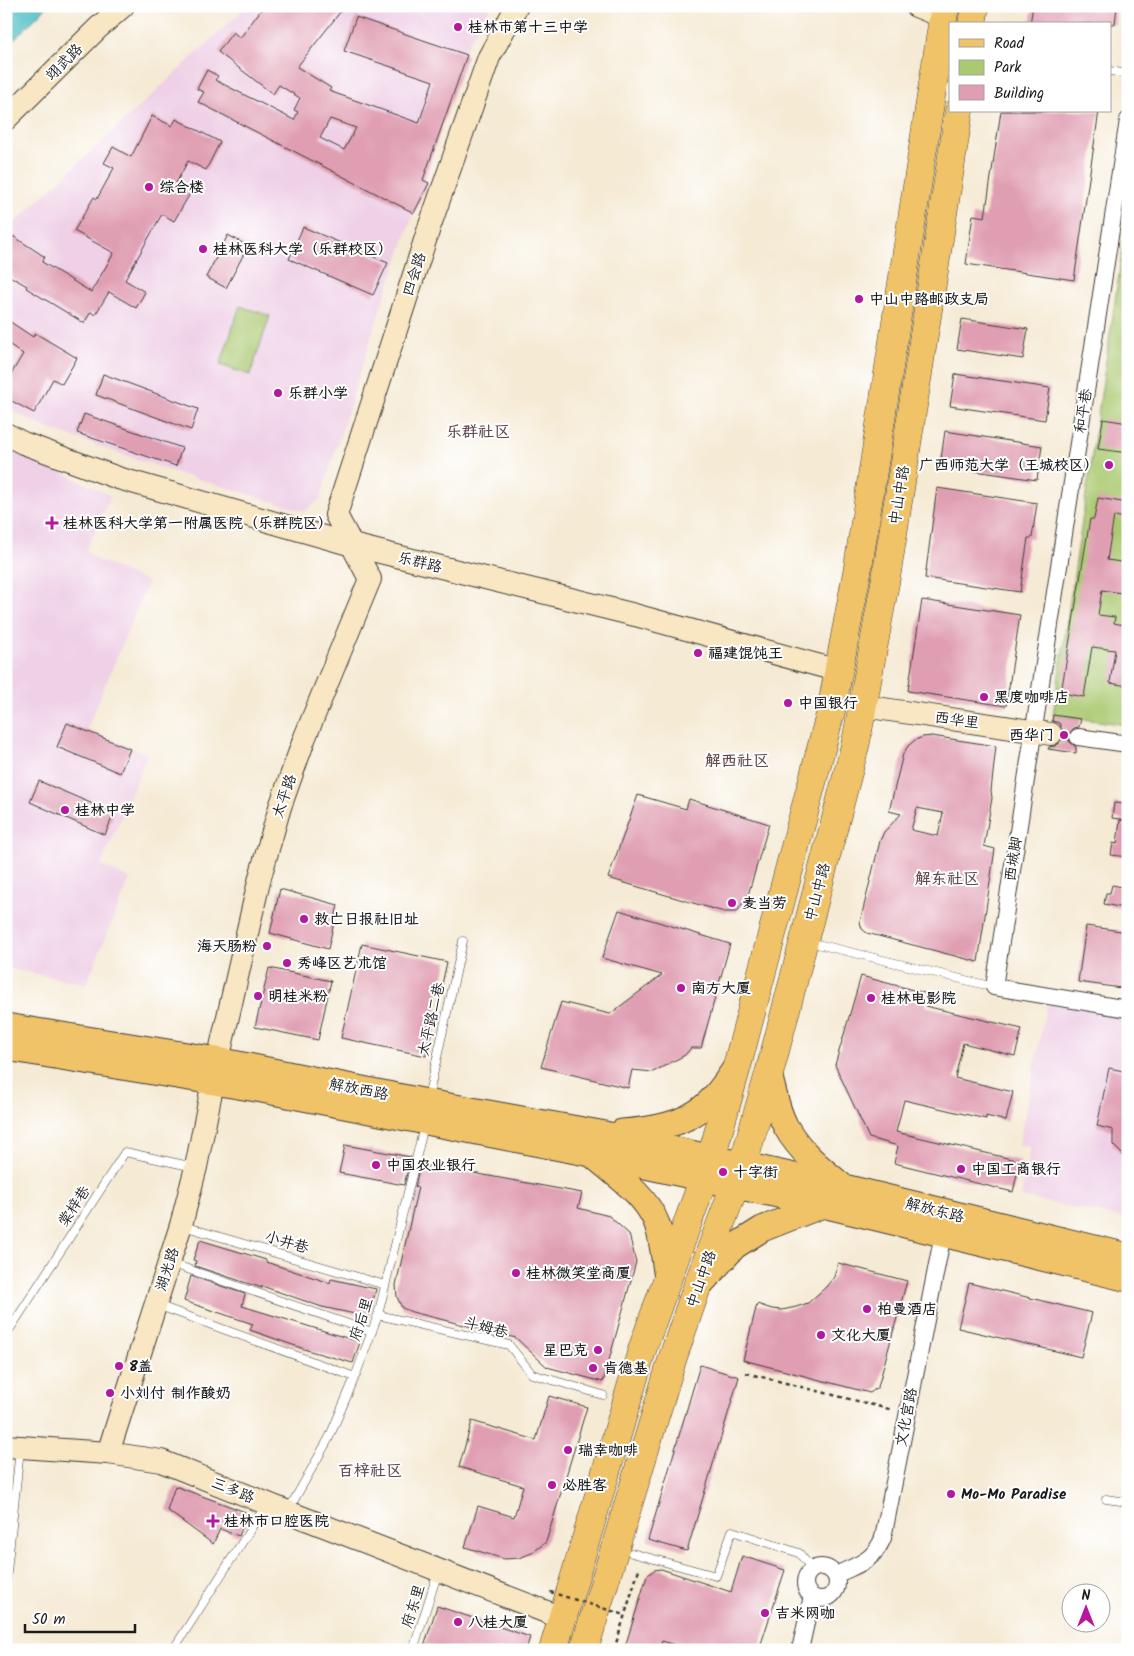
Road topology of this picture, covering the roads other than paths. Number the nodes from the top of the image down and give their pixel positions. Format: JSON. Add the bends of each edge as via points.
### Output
{"nodes":[{"id":1,"x":123,"y":6,"type":"edge"},
{"id":2,"x":518,"y":6,"type":"edge"},
{"id":3,"x":916,"y":6,"type":"edge"},
{"id":4,"x":975,"y":6,"type":"edge"},
{"id":5,"x":944,"y":12,"type":"edge"},
{"id":6,"x":972,"y":22,"type":"edge"},
{"id":7,"x":1112,"y":71,"type":"edge"},
{"id":8,"x":1128,"y":74,"type":"edge"},
{"id":9,"x":959,"y":112,"type":"edge"},
{"id":10,"x":6,"y":119,"type":"edge"},
{"id":11,"x":1128,"y":120,"type":"edge"},
{"id":12,"x":6,"y":434,"type":"edge"},
{"id":13,"x":352,"y":545,"type":"junction"},
{"id":14,"x":839,"y":671,"type":"junction"},
{"id":15,"x":864,"y":706,"type":"junction"},
{"id":16,"x":1042,"y":732,"type":"junction"},
{"id":17,"x":1078,"y":737,"type":"tunnel mouth"},
{"id":18,"x":1128,"y":744,"type":"edge"},
{"id":19,"x":462,"y":941,"type":"dead end"},
{"id":20,"x":804,"y":941,"type":"junction"},
{"id":21,"x":994,"y":987,"type":"junction"},
{"id":22,"x":1128,"y":1009,"type":"edge"},
{"id":23,"x":6,"y":1026,"type":"edge"},
{"id":24,"x":6,"y":1048,"type":"edge"},
{"id":25,"x":737,"y":1066,"type":"junction"},
{"id":26,"x":216,"y":1071,"type":"junction"},
{"id":27,"x":770,"y":1074,"type":"junction"},
{"id":28,"x":426,"y":1112,"type":"junction"},
{"id":29,"x":595,"y":1144,"type":"junction"},
{"id":30,"x":196,"y":1167,"type":"junction"},
{"id":31,"x":707,"y":1168,"type":"junction"},
{"id":32,"x":739,"y":1175,"type":"junction"},
{"id":33,"x":844,"y":1187,"type":"junction"},
{"id":34,"x":823,"y":1205,"type":"junction"},
{"id":35,"x":181,"y":1225,"type":"junction"},
{"id":36,"x":943,"y":1234,"type":"junction"},
{"id":37,"x":1128,"y":1256,"type":"edge"},
{"id":38,"x":169,"y":1263,"type":"junction"},
{"id":39,"x":667,"y":1278,"type":"junction"},
{"id":40,"x":1128,"y":1279,"type":"edge"},
{"id":41,"x":385,"y":1285,"type":"junction"},
{"id":42,"x":697,"y":1288,"type":"junction"},
{"id":43,"x":155,"y":1304,"type":"junction"},
{"id":44,"x":378,"y":1315,"type":"junction"},
{"id":45,"x":372,"y":1332,"type":"junction"},
{"id":46,"x":6,"y":1335,"type":"edge"},
{"id":47,"x":355,"y":1376,"type":"junction"},
{"id":48,"x":603,"y":1395,"type":"dead end"},
{"id":49,"x":13,"y":1446,"type":"edge"},
{"id":50,"x":108,"y":1453,"type":"junction"},
{"id":51,"x":1106,"y":1499,"type":"dead end"},
{"id":52,"x":1128,"y":1502,"type":"edge"},
{"id":53,"x":267,"y":1504,"type":"junction"},
{"id":54,"x":288,"y":1512,"type":"junction"},
{"id":55,"x":632,"y":1553,"type":"dead end"},
{"id":56,"x":812,"y":1569,"type":"junction"},
{"id":57,"x":438,"y":1570,"type":"junction"},
{"id":58,"x":836,"y":1575,"type":"junction"},
{"id":59,"x":6,"y":1581,"type":"edge"},
{"id":60,"x":812,"y":1596,"type":"junction"},
{"id":61,"x":562,"y":1618,"type":"junction"},
{"id":62,"x":173,"y":1650,"type":"edge"},
{"id":63,"x":413,"y":1650,"type":"edge"},
{"id":64,"x":553,"y":1650,"type":"edge"},
{"id":65,"x":584,"y":1650,"type":"edge"},
{"id":66,"x":800,"y":1650,"type":"edge"}],
"edges":[{"from":1,"to":10,"type":"street","name":"翊武路"},
{"from":2,"to":13,"type":"street","name":"四会路","via":[[489,57],[430,225],[336,515]]},
{"from":3,"to":5,"type":"street"},
{"from":4,"to":6,"type":"highway"},
{"from":5,"to":14,"type":"highway","name":"中山中路"},
{"from":7,"to":8,"type":"lane"},
{"from":9,"to":15,"type":"highway","name":"中山中路"},
{"from":11,"to":16,"type":"street","name":"和平巷"},
{"from":12,"to":13,"type":"street","name":"乐群路","via":[[118,478]]},
{"from":13,"to":14,"type":"street","name":"乐群路","via":[[635,615]]},
{"from":13,"to":26,"type":"street","name":"太平路","via":[[370,579],[280,807],[258,886]]},
{"from":14,"to":25,"type":"highway","name":"中山中路"},
{"from":15,"to":16,"type":"street","name":"西华里"},
{"from":15,"to":20,"type":"highway","name":"中山中路"},
{"from":16,"to":21,"type":"street","name":"西城脚"},
{"from":17,"to":18,"type":"street"},
{"from":19,"to":28,"type":"lane","name":"太平路二巷"},
{"from":20,"to":21,"type":"lane"},
{"from":20,"to":27,"type":"highway","name":"中山中路"},
{"from":21,"to":22,"type":"street"},
{"from":23,"to":26,"type":"main road","name":"解放西路"},
{"from":24,"to":26,"type":"main road","name":"解放西路"},
{"from":25,"to":29,"type":"main road","via":[[707,1104],[686,1118]]},
{"from":25,"to":31,"type":"highway","name":"中山中路"},
{"from":26,"to":28,"type":"main road","name":"解放西路"},
{"from":26,"to":30,"type":"street","name":"湖光路"},
{"from":27,"to":32,"type":"highway","name":"中山中路"},
{"from":27,"to":33,"type":"main road","via":[[777,1104],[800,1148]]},
{"from":28,"to":29,"type":"main road","name":"解放西路"},
{"from":28,"to":41,"type":"lane","name":"府后里"},
{"from":29,"to":31,"type":"main road","name":"解放西路"},
{"from":29,"to":39,"type":"main road","via":[[646,1203],[656,1223]]},
{"from":30,"to":35,"type":"street","name":"湖光路"},
{"from":30,"to":46,"type":"lane","name":"棠梓巷","via":[[125,1152]]},
{"from":31,"to":32,"type":"main road","name":"解放西路"},
{"from":31,"to":39,"type":"highway","name":"中山中路"},
{"from":32,"to":33,"type":"main road","name":"解放东路"},
{"from":32,"to":34,"type":"main road","name":"解放东路"},
{"from":32,"to":42,"type":"highway","name":"中山中路"},
{"from":33,"to":37,"type":"main road","name":"解放东路"},
{"from":34,"to":36,"type":"main road","name":"解放东路"},
{"from":34,"to":42,"type":"main road","via":[[762,1230],[735,1246]]},
{"from":35,"to":38,"type":"street","name":"湖光路"},
{"from":35,"to":41,"type":"lane","name":"小井巷"},
{"from":36,"to":40,"type":"main road","name":"解放东路"},
{"from":36,"to":58,"type":"street","name":"文化宫路","via":[[883,1538],[871,1558]]},
{"from":38,"to":43,"type":"street","name":"湖光路"},
{"from":38,"to":45,"type":"lane"},
{"from":39,"to":61,"type":"highway","via":[[643,1347]]},
{"from":41,"to":44,"type":"lane","name":"府后里"},
{"from":42,"to":65,"type":"highway","name":"中山中路"},
{"from":43,"to":47,"type":"lane"},
{"from":43,"to":50,"type":"street","name":"湖光路"},
{"from":44,"to":45,"type":"lane","name":"府后里"},
{"from":44,"to":48,"type":"lane","name":"斗姆巷","via":[[509,1345],[532,1374]]},
{"from":45,"to":47,"type":"lane","name":"府后里"},
{"from":47,"to":54,"type":"lane","name":"府后里","via":[[329,1438]]},
{"from":49,"to":50,"type":"street","name":"三多路"},
{"from":49,"to":59,"type":"lane"},
{"from":50,"to":53,"type":"street","name":"三多路","via":[[161,1462]]},
{"from":51,"to":52,"type":"lane"},
{"from":53,"to":54,"type":"street","name":"三多路"},
{"from":53,"to":62,"type":"lane"},
{"from":54,"to":57,"type":"street","name":"三多路"},
{"from":55,"to":56,"type":"lane","via":[[716,1576],[732,1531],[799,1553]]},
{"from":56,"to":58,"type":"street","via":[[823,1566]]},
{"from":56,"to":60,"type":"street","via":[[804,1583]]},
{"from":57,"to":61,"type":"street","name":"三多路"},
{"from":57,"to":63,"type":"lane","name":"府东里"},
{"from":58,"to":60,"type":"street","via":[[837,1586],[832,1596],[822,1599]]},
{"from":60,"to":66,"type":"street"},
{"from":61,"to":64,"type":"highway"}]}
